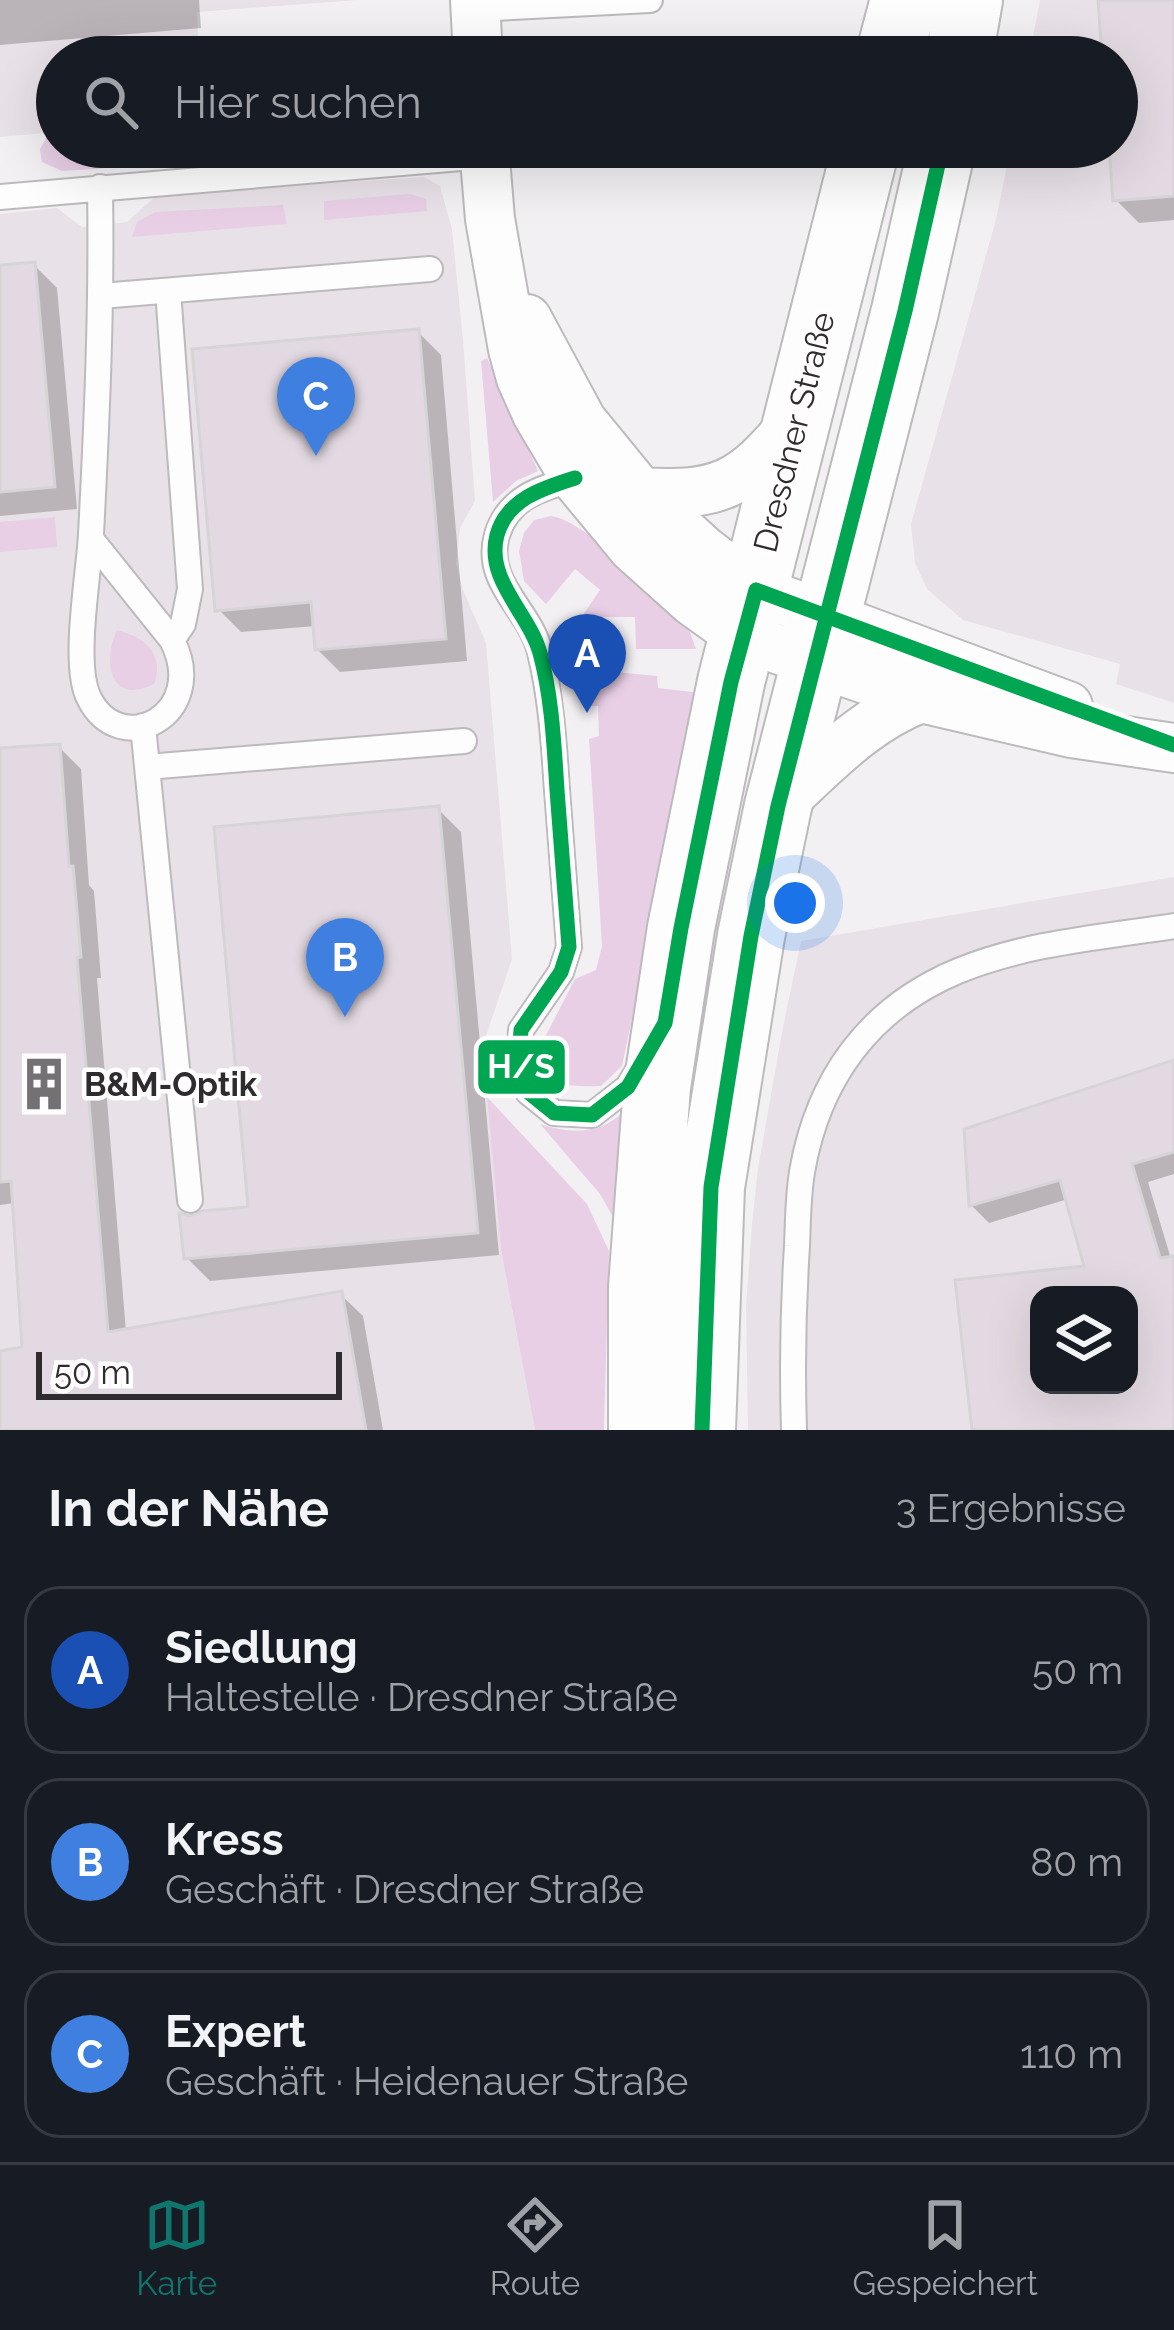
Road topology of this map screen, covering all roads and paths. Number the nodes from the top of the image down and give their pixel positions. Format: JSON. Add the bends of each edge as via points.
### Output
{"nodes":[{"id":1,"x":650,"y":0,"type":"edge"},
{"id":2,"x":904,"y":0,"type":"edge"},
{"id":3,"x":970,"y":0,"type":"edge"},
{"id":4,"x":475,"y":5,"type":"edge"},
{"id":5,"x":477,"y":36,"type":"edge"},
{"id":6,"x":895,"y":36,"type":"edge"},
{"id":7,"x":963,"y":36,"type":"edge"},
{"id":8,"x":303,"y":168,"type":"edge"},
{"id":9,"x":486,"y":168,"type":"edge"},
{"id":10,"x":861,"y":168,"type":"edge"},
{"id":11,"x":938,"y":168,"type":"edge"},
{"id":12,"x":100,"y":187,"type":"junction"},
{"id":13,"x":0,"y":197,"type":"edge"},
{"id":14,"x":490,"y":218,"type":"junction"},
{"id":15,"x":430,"y":269,"type":"dead end"},
{"id":16,"x":167,"y":291,"type":"junction"},
{"id":17,"x":101,"y":296,"type":"junction"},
{"id":18,"x":796,"y":421,"type":"junction"},
{"id":19,"x":575,"y":478,"type":"junction"},
{"id":20,"x":640,"y":492,"type":"junction"},
{"id":21,"x":91,"y":539,"type":"junction"},
{"id":22,"x":749,"y":613,"type":"junction"},
{"id":23,"x":822,"y":639,"type":"junction"},
{"id":24,"x":172,"y":640,"type":"junction"},
{"id":25,"x":921,"y":698,"type":"junction"},
{"id":26,"x":143,"y":726,"type":"junction"},
{"id":27,"x":464,"y":741,"type":"dead end"},
{"id":28,"x":1174,"y":746,"type":"edge"},
{"id":29,"x":147,"y":767,"type":"junction"},
{"id":30,"x":778,"y":806,"type":"junction"},
{"id":31,"x":1174,"y":926,"type":"edge"},
{"id":32,"x":665,"y":1024,"type":"junction"},
{"id":33,"x":190,"y":1200,"type":"dead end"},
{"id":34,"x":642,"y":1430,"type":"edge"},
{"id":35,"x":702,"y":1430,"type":"edge"},
{"id":36,"x":794,"y":1430,"type":"edge"}],
"edges":[{"from":1,"to":4,"type":"lane"},
{"from":2,"to":6,"type":"main road"},
{"from":3,"to":7,"type":"main road"},
{"from":4,"to":5,"type":"street"},
{"from":8,"to":12,"type":"lane"},
{"from":9,"to":14,"type":"street"},
{"from":10,"to":18,"type":"main road","name":"Dresdner Straße"},
{"from":11,"to":23,"type":"main road"},
{"from":12,"to":13,"type":"lane"},
{"from":12,"to":17,"type":"lane"},
{"from":14,"to":19,"type":"street","via":[[521,378]]},
{"from":14,"to":20,"type":"street","via":[[552,367],[582,421]]},
{"from":15,"to":16,"type":"lane"},
{"from":16,"to":17,"type":"lane"},
{"from":16,"to":24,"type":"lane","via":[[190,590]]},
{"from":17,"to":21,"type":"lane"},
{"from":18,"to":20,"type":"street","via":[[737,478],[683,494]]},
{"from":18,"to":22,"type":"main road","name":"Dresdner Straße"},
{"from":19,"to":22,"type":"street","via":[[634,548],[706,613]]},
{"from":19,"to":32,"type":"lane","via":[[514,504],[494,552],[503,587],[540,651],[569,947],[521,1030],[518,1059],[528,1092],[554,1113],[592,1115],[628,1087]]},
{"from":20,"to":22,"type":"street","via":[[703,550]]},
{"from":21,"to":24,"type":"lane"},
{"from":21,"to":26,"type":"lane","via":[[82,662],[88,697],[122,727]]},
{"from":22,"to":23,"type":"street"},
{"from":22,"to":32,"type":"main road","name":"Dresdner Straße"},
{"from":23,"to":25,"type":"street"},
{"from":23,"to":28,"type":"street"},
{"from":23,"to":30,"type":"main road"},
{"from":24,"to":26,"type":"lane","via":[[182,659],[176,703]]},
{"from":25,"to":28,"type":"street","via":[[1071,733]]},
{"from":25,"to":30,"type":"street","via":[[862,731]]},
{"from":26,"to":29,"type":"lane"},
{"from":27,"to":29,"type":"lane"},
{"from":29,"to":33,"type":"lane"},
{"from":30,"to":35,"type":"main road","via":[[711,1187]]},
{"from":31,"to":36,"type":"lane","via":[[1072,941],[958,971],[870,1027],[840,1065],[816,1113],[801,1174]]},
{"from":32,"to":34,"type":"main road","name":"Dresdner Straße","via":[[642,1287]]}]}
